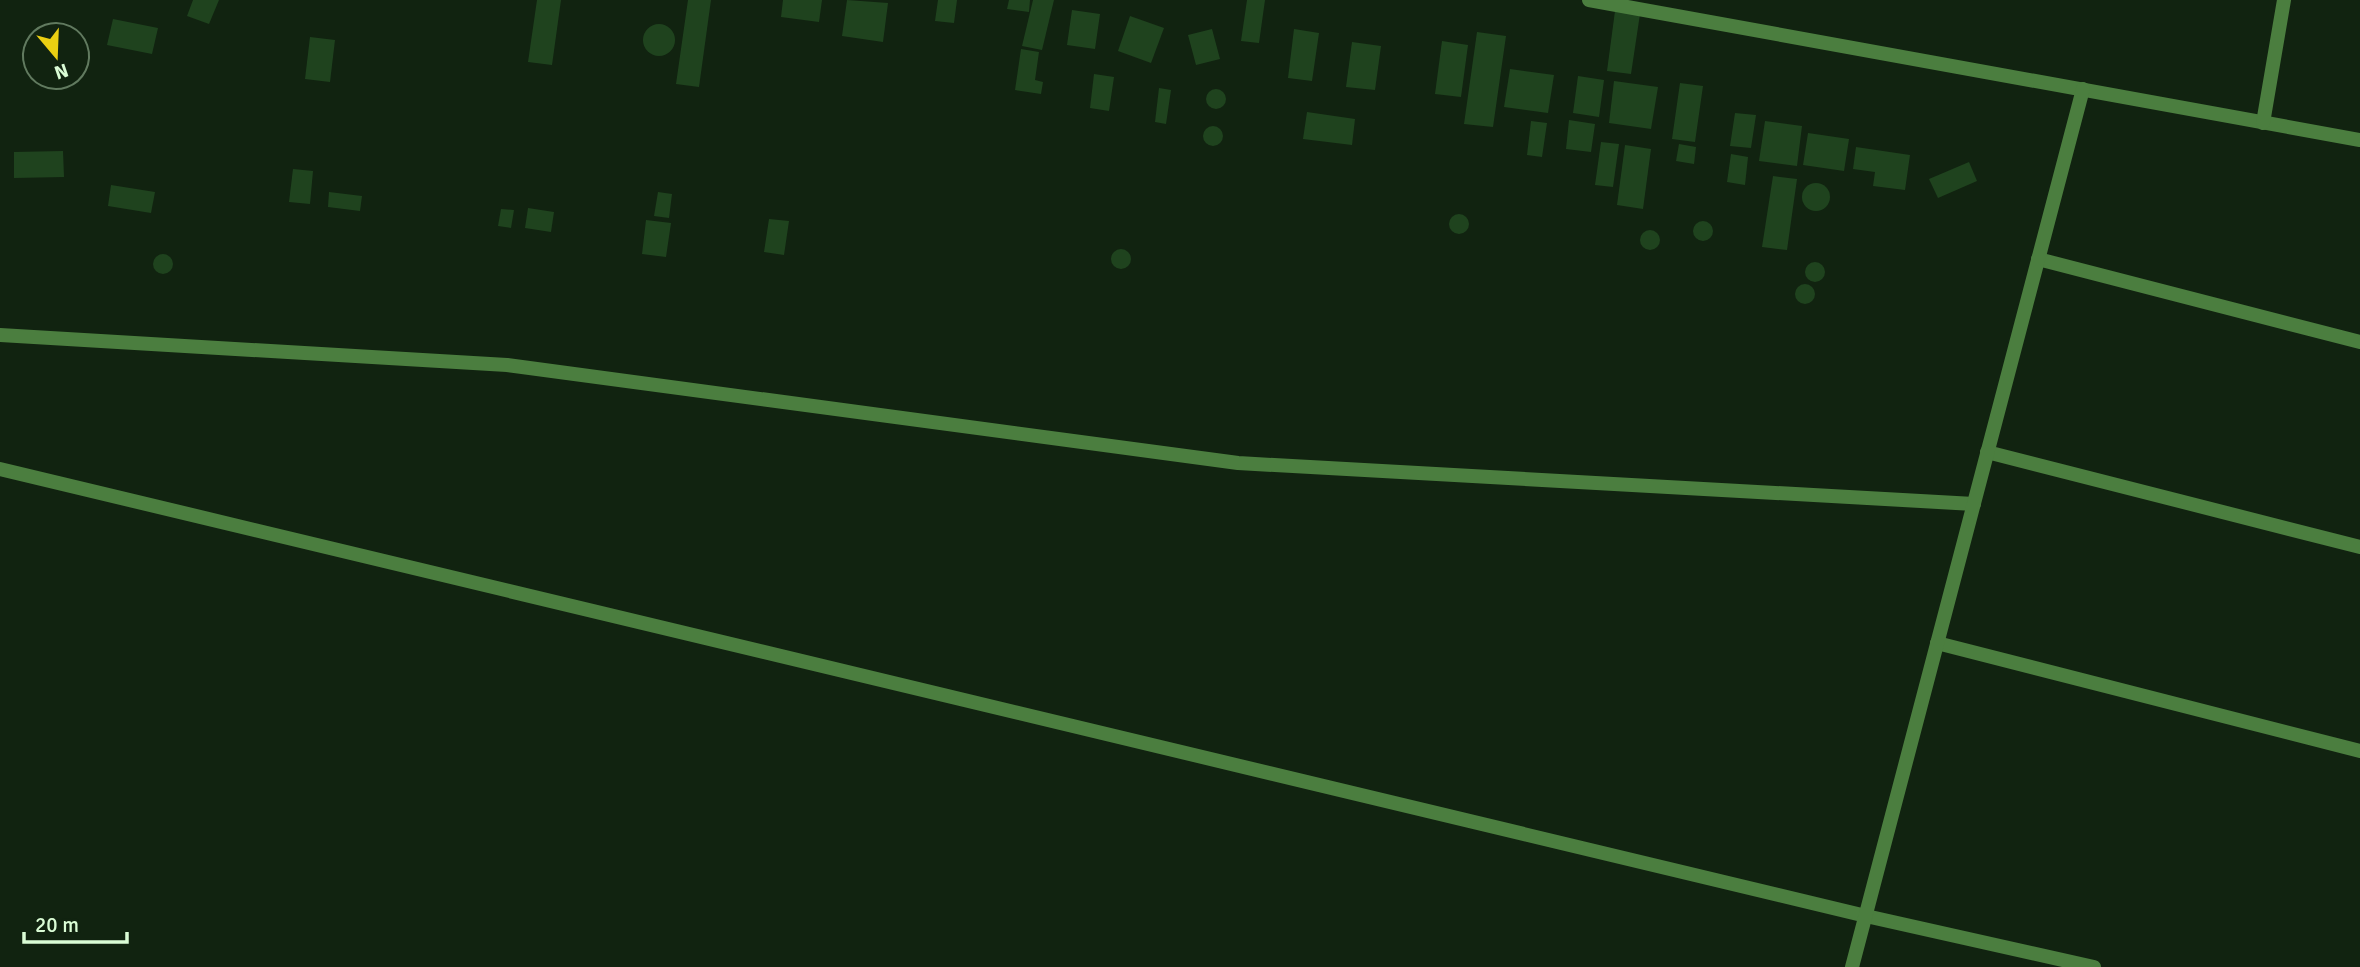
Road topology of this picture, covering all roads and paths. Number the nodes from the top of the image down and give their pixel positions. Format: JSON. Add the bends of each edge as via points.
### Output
{"nodes":[{"id":1,"x":1589,"y":0,"type":"edge"},
{"id":2,"x":2284,"y":0,"type":"edge"},
{"id":3,"x":2083,"y":89,"type":"junction"},
{"id":4,"x":2263,"y":123,"type":"junction"},
{"id":5,"x":2360,"y":140,"type":"edge"},
{"id":6,"x":2038,"y":260,"type":"junction"},
{"id":7,"x":0,"y":335,"type":"edge"},
{"id":8,"x":2360,"y":342,"type":"edge"},
{"id":9,"x":1987,"y":452,"type":"junction"},
{"id":10,"x":0,"y":470,"type":"edge"},
{"id":11,"x":1974,"y":504,"type":"junction"},
{"id":12,"x":2360,"y":547,"type":"edge"},
{"id":13,"x":1937,"y":643,"type":"junction"},
{"id":14,"x":2360,"y":751,"type":"edge"},
{"id":15,"x":1866,"y":916,"type":"junction"},
{"id":16,"x":1852,"y":967,"type":"edge"},
{"id":17,"x":2094,"y":967,"type":"edge"}],
"edges":[{"from":1,"to":3,"type":"street"},
{"from":2,"to":4,"type":"street"},
{"from":3,"to":4,"type":"street"},
{"from":3,"to":6,"type":"street"},
{"from":4,"to":5,"type":"street"},
{"from":6,"to":8,"type":"street"},
{"from":6,"to":9,"type":"street"},
{"from":7,"to":11,"type":"street","via":[[507,365],[1238,463]]},
{"from":9,"to":11,"type":"street"},
{"from":9,"to":12,"type":"street"},
{"from":10,"to":15,"type":"street"},
{"from":11,"to":13,"type":"street"},
{"from":13,"to":14,"type":"street"},
{"from":13,"to":15,"type":"street"},
{"from":15,"to":16,"type":"street"},
{"from":15,"to":17,"type":"street"}]}
